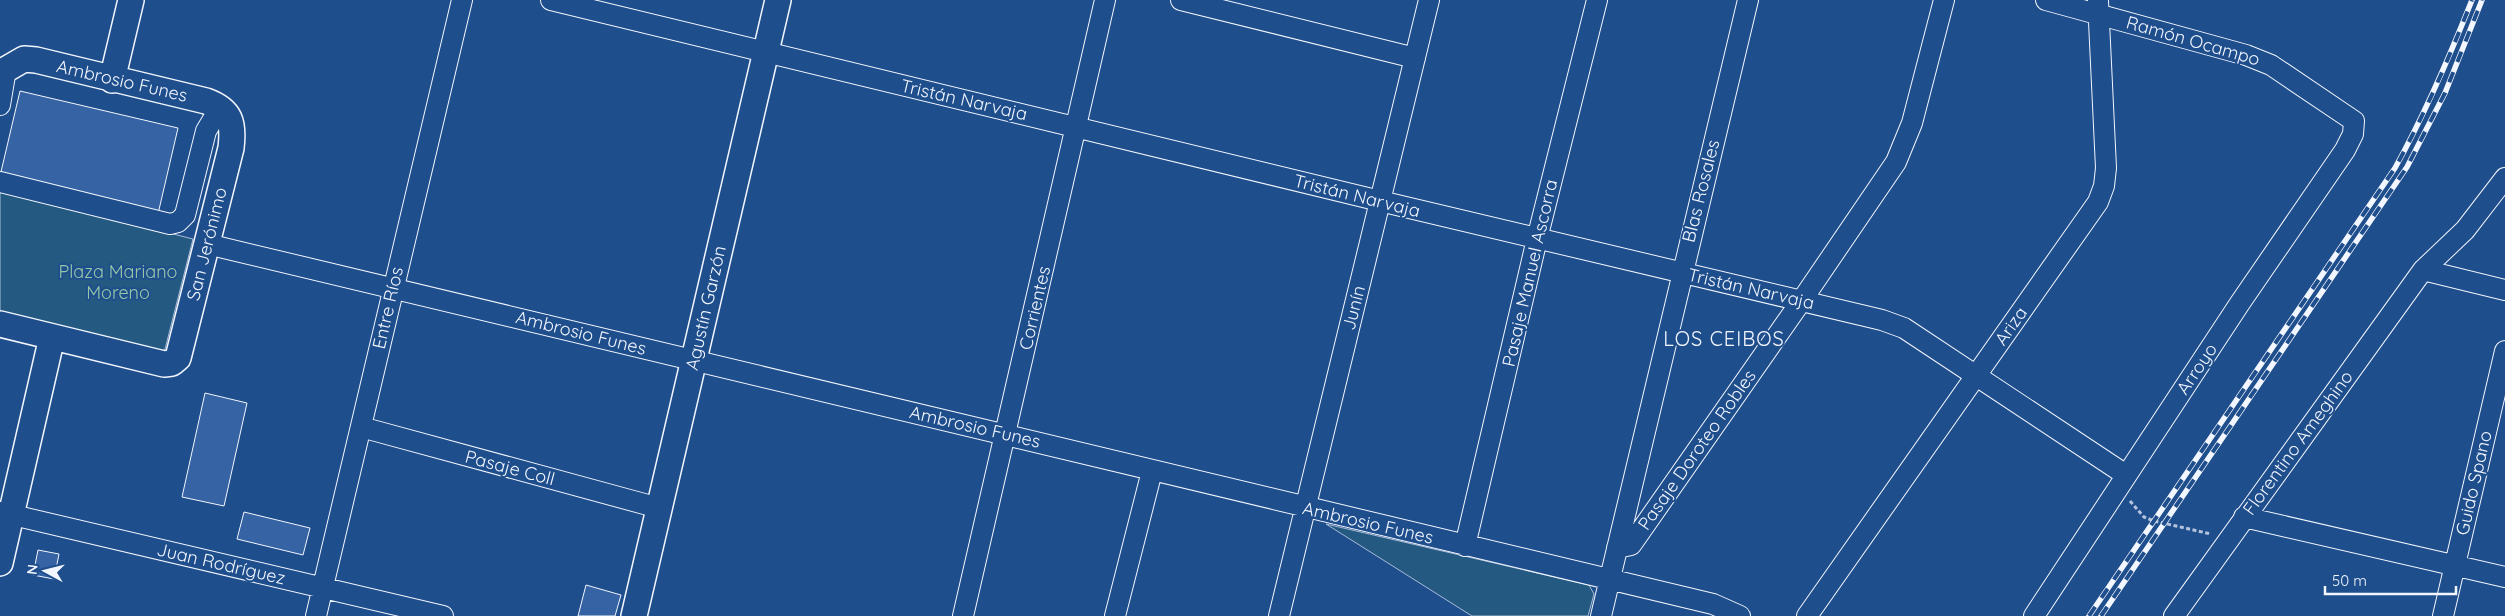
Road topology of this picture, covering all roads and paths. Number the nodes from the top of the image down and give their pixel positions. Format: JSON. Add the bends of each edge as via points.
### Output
{"nodes":[{"id":1,"x":131,"y":0,"type":"edge"},
{"id":2,"x":462,"y":0,"type":"edge"},
{"id":3,"x":552,"y":0,"type":"edge"},
{"id":4,"x":778,"y":0,"type":"edge"},
{"id":5,"x":1105,"y":0,"type":"edge"},
{"id":6,"x":1181,"y":0,"type":"edge"},
{"id":7,"x":1429,"y":0,"type":"edge"},
{"id":8,"x":1597,"y":0,"type":"edge"},
{"id":9,"x":1748,"y":0,"type":"edge"},
{"id":10,"x":1944,"y":0,"type":"edge"},
{"id":11,"x":2046,"y":0,"type":"edge"},
{"id":12,"x":2098,"y":7,"type":"edge"},
{"id":13,"x":766,"y":52,"type":"junction"},
{"id":14,"x":1415,"y":58,"type":"junction"},
{"id":15,"x":3,"y":71,"type":"edge"},
{"id":16,"x":112,"y":80,"type":"junction"},
{"id":17,"x":0,"y":105,"type":"edge"},
{"id":18,"x":221,"y":106,"type":"junction"},
{"id":19,"x":2354,"y":121,"type":"joint"},
{"id":20,"x":1077,"y":127,"type":"junction"},
{"id":21,"x":2505,"y":178,"type":"edge"},
{"id":22,"x":0,"y":182,"type":"edge"},
{"id":23,"x":1380,"y":201,"type":"junction"},
{"id":24,"x":1537,"y":239,"type":"junction"},
{"id":25,"x":207,"y":244,"type":"junction"},
{"id":26,"x":2424,"y":270,"type":"junction"},
{"id":27,"x":1682,"y":272,"type":"junction"},
{"id":28,"x":393,"y":286,"type":"junction"},
{"id":29,"x":2505,"y":290,"type":"edge"},
{"id":30,"x":1802,"y":300,"type":"junction"},
{"id":31,"x":0,"y":324,"type":"edge"},
{"id":32,"x":52,"y":337,"type":"junction"},
{"id":33,"x":2505,"y":350,"type":"edge"},
{"id":34,"x":694,"y":360,"type":"junction"},
{"id":35,"x":1975,"y":377,"type":"junction"},
{"id":36,"x":361,"y":427,"type":"junction"},
{"id":37,"x":1005,"y":433,"type":"junction"},
{"id":38,"x":1152,"y":471,"type":"junction"},
{"id":39,"x":2122,"y":481,"type":"junction"},
{"id":40,"x":659,"y":508,"type":"junction"},
{"id":41,"x":1305,"y":508,"type":"junction"},
{"id":42,"x":5,"y":514,"type":"edge"},
{"id":43,"x":2244,"y":517,"type":"junction"},
{"id":44,"x":2228,"y":540,"type":"junction"},
{"id":45,"x":1466,"y":546,"type":"junction"},
{"id":46,"x":1617,"y":548,"type":"junction"},
{"id":47,"x":0,"y":563,"type":"edge"},
{"id":48,"x":2455,"y":566,"type":"junction"},
{"id":49,"x":2505,"y":577,"type":"edge"},
{"id":50,"x":1609,"y":580,"type":"junction"},
{"id":51,"x":323,"y":588,"type":"junction"},
{"id":52,"x":316,"y":616,"type":"edge"},
{"id":53,"x":443,"y":616,"type":"edge"},
{"id":54,"x":634,"y":616,"type":"edge"},
{"id":55,"x":963,"y":616,"type":"edge"},
{"id":56,"x":1115,"y":616,"type":"edge"},
{"id":57,"x":1279,"y":616,"type":"edge"},
{"id":58,"x":1600,"y":616,"type":"edge"},
{"id":59,"x":1740,"y":616,"type":"edge"},
{"id":60,"x":1807,"y":616,"type":"edge"},
{"id":61,"x":2034,"y":616,"type":"edge"},
{"id":62,"x":2174,"y":616,"type":"edge"},
{"id":63,"x":2443,"y":616,"type":"edge"}],
"edges":[{"from":1,"to":16,"type":"main road"},
{"from":2,"to":28,"type":"street","name":"Entre Ríos"},
{"from":3,"to":13,"type":"street","name":"Tristán Narvaja"},
{"from":4,"to":13,"type":"main road","name":"Agustín Garzón"},
{"from":5,"to":20,"type":"street","name":"Corrientes"},
{"from":6,"to":14,"type":"street"},
{"from":7,"to":14,"type":"street","name":"Junín"},
{"from":8,"to":24,"type":"street","name":"Pasaje Manuel Ascorra"},
{"from":9,"to":27,"type":"street","name":"Blas Rosales"},
{"from":10,"to":30,"type":"street","name":"Pasaje Doroteo Robles","via":[[1905,144]]},
{"from":11,"to":12,"type":"street","name":"Ramón Ocampo"},
{"from":12,"to":19,"type":"street","name":"Ramón Ocampo","via":[[2271,65]]},
{"from":12,"to":35,"type":"street","name":"Ariza","via":[[2106,168],[2104,186],[2098,202]]},
{"from":13,"to":20,"type":"street","name":"Tristán Narvaja"},
{"from":13,"to":34,"type":"main road","name":"Agustín Garzón"},
{"from":14,"to":23,"type":"street","name":"Junín"},
{"from":15,"to":16,"type":"main road","name":"Ambrosio Funes","via":[[24,59]]},
{"from":15,"to":17,"type":"street"},
{"from":16,"to":18,"type":"main road","name":"Ambrosio Funes"},
{"from":18,"to":22,"type":"street","via":[[206,131],[185,215],[178,222],[170,224]]},
{"from":18,"to":25,"type":"main road","name":"San Jerónimo","via":[[233,130]]},
{"from":19,"to":39,"type":"street","name":"Arroyo","via":[[2354,134],[2345,150]]},
{"from":20,"to":23,"type":"street","name":"Tristán Narvaja"},
{"from":20,"to":37,"type":"street","name":"Corrientes"},
{"from":21,"to":26,"type":"street","name":"Florentino Ameghino","via":[[2465,230]]},
{"from":23,"to":24,"type":"street","name":"Tristán Narvaja"},
{"from":23,"to":41,"type":"street","name":"Junín"},
{"from":24,"to":27,"type":"street","name":"Tristán Narvaja"},
{"from":24,"to":45,"type":"street","name":"Pasaje Manuel Ascorra"},
{"from":25,"to":28,"type":"street","name":"Ambrosio Funes"},
{"from":25,"to":32,"type":"main road","name":"San Jerónimo","via":[[178,358],[172,363],[164,364]]},
{"from":26,"to":29,"type":"street"},
{"from":26,"to":43,"type":"street","name":"Florentino Ameghino"},
{"from":27,"to":30,"type":"street","name":"Tristán Narvaja"},
{"from":27,"to":46,"type":"street","name":"Blas Rosales"},
{"from":28,"to":34,"type":"street","name":"Ambrosio Funes"},
{"from":28,"to":36,"type":"street","name":"Entre Ríos"},
{"from":30,"to":35,"type":"street","name":"Tristán Narvaja","via":[[1904,328]]},
{"from":30,"to":46,"type":"street","name":"Pasaje Doroteo Robles","via":[[1630,545]]},
{"from":31,"to":32,"type":"main road"},
{"from":32,"to":42,"type":"main road"},
{"from":33,"to":48,"type":"street","name":"Guido Spano"},
{"from":34,"to":37,"type":"street","name":"Ambrosio Funes"},
{"from":34,"to":40,"type":"main road","name":"Agustín Garzón"},
{"from":35,"to":39,"type":"street","name":"Tristán Narvaja"},
{"from":35,"to":60,"type":"street","name":"Ariza"},
{"from":36,"to":40,"type":"street","name":"Pasaje Coll"},
{"from":36,"to":51,"type":"street","name":"Entre Ríos"},
{"from":37,"to":38,"type":"street","name":"Ambrosio Funes"},
{"from":37,"to":55,"type":"street","name":"Corrientes"},
{"from":38,"to":41,"type":"street","name":"Ambrosio Funes"},
{"from":38,"to":56,"type":"street"},
{"from":39,"to":44,"type":"path","via":[[2144,517]]},
{"from":39,"to":61,"type":"street","name":"Arroyo"},
{"from":40,"to":54,"type":"main road","name":"Agustín Garzón"},
{"from":41,"to":45,"type":"street","name":"Ambrosio Funes"},
{"from":41,"to":57,"type":"street","name":"Junín"},
{"from":42,"to":47,"type":"main road"},
{"from":42,"to":51,"type":"street","name":"Juan Rodríguez"},
{"from":43,"to":44,"type":"street","name":"Florentino Ameghino"},
{"from":43,"to":48,"type":"street"},
{"from":44,"to":62,"type":"street","name":"Florentino Ameghino"},
{"from":45,"to":50,"type":"street","name":"Ambrosio Funes"},
{"from":46,"to":50,"type":"street","name":"Blas Rosales"},
{"from":48,"to":49,"type":"street"},
{"from":48,"to":63,"type":"street","name":"Guido Spano"},
{"from":50,"to":58,"type":"street","name":"Blas Rosales"},
{"from":50,"to":59,"type":"street","name":"Ambrosio Funes","via":[[1713,604]]},
{"from":51,"to":52,"type":"street","name":"Entre Ríos"},
{"from":51,"to":53,"type":"street","name":"Juan Rodríguez"}]}
